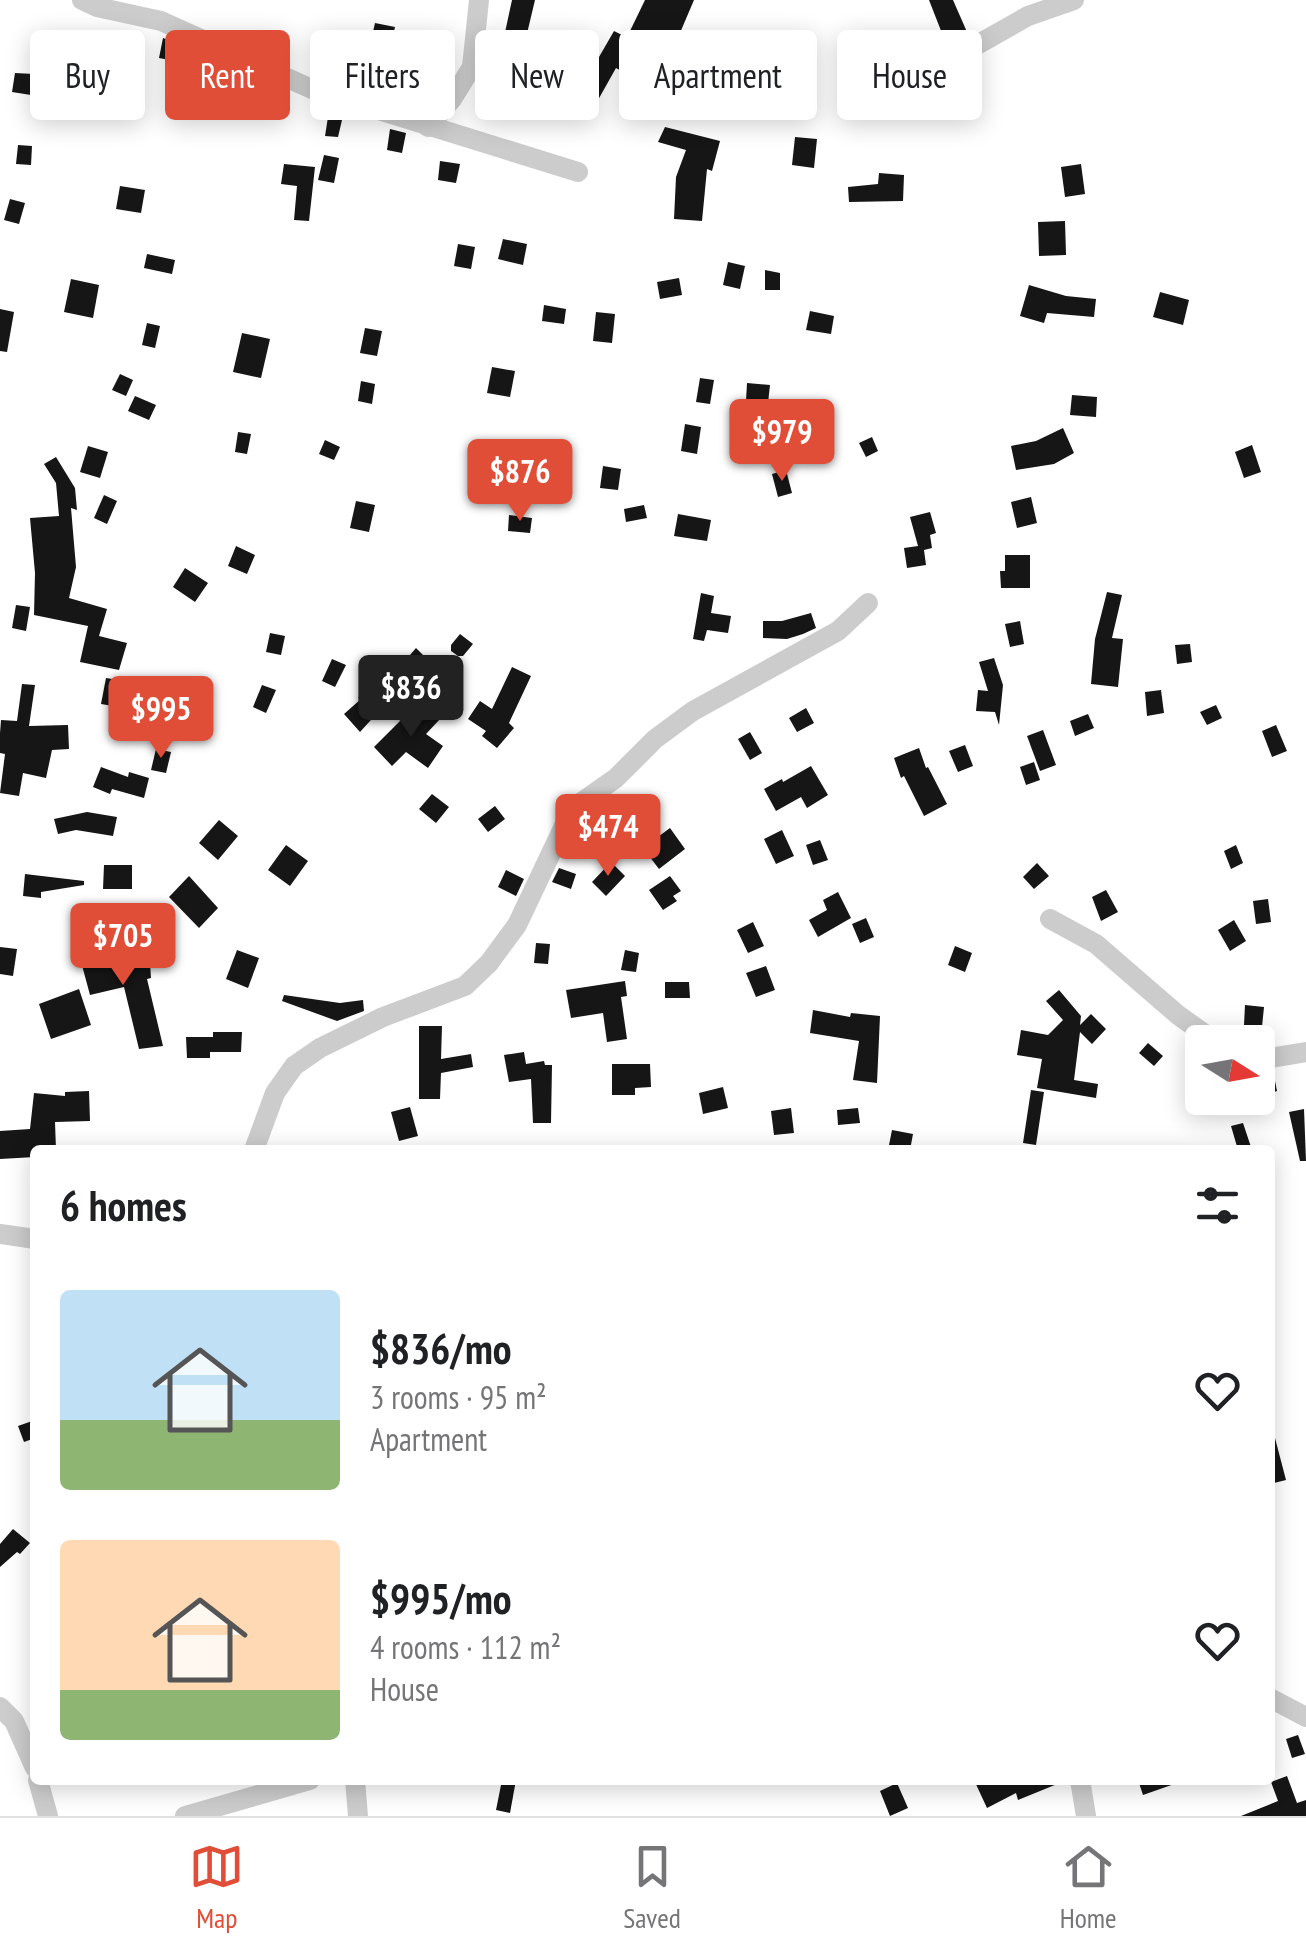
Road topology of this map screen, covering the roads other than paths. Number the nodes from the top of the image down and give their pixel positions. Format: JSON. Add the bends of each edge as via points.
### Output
{"nodes":[{"id":1,"x":82,"y":0,"type":"edge"},
{"id":2,"x":479,"y":0,"type":"edge"},
{"id":3,"x":1074,"y":0,"type":"edge"},
{"id":4,"x":982,"y":42,"type":"edge"},
{"id":5,"x":428,"y":127,"type":"junction"},
{"id":6,"x":578,"y":172,"type":"dead end"},
{"id":7,"x":868,"y":604,"type":"dead end"},
{"id":8,"x":1050,"y":919,"type":"dead end"},
{"id":9,"x":1192,"y":1025,"type":"edge"},
{"id":10,"x":1306,"y":1052,"type":"edge"},
{"id":11,"x":1275,"y":1057,"type":"edge"},
{"id":12,"x":256,"y":1145,"type":"edge"},
{"id":13,"x":0,"y":1234,"type":"edge"},
{"id":14,"x":30,"y":1237,"type":"edge"},
{"id":15,"x":1275,"y":1700,"type":"edge"},
{"id":16,"x":0,"y":1707,"type":"edge"},
{"id":17,"x":1306,"y":1716,"type":"edge"},
{"id":18,"x":30,"y":1757,"type":"edge"},
{"id":19,"x":39,"y":1785,"type":"edge"},
{"id":20,"x":293,"y":1785,"type":"edge"},
{"id":21,"x":355,"y":1785,"type":"edge"},
{"id":22,"x":1081,"y":1785,"type":"edge"},
{"id":23,"x":48,"y":1816,"type":"edge"},
{"id":24,"x":185,"y":1816,"type":"edge"},
{"id":25,"x":358,"y":1816,"type":"edge"},
{"id":26,"x":1086,"y":1816,"type":"edge"}],
"edges":[{"from":1,"to":5,"type":"street","via":[[160,21],[314,90]]},
{"from":2,"to":5,"type":"street","via":[[472,67]]},
{"from":3,"to":4,"type":"street"},
{"from":5,"to":6,"type":"street"},
{"from":7,"to":12,"type":"street","via":[[838,631],[694,711],[572,809],[518,925],[489,963],[466,986],[383,1018],[294,1066],[275,1093]]},
{"from":8,"to":9,"type":"street","via":[[1096,944]]},
{"from":10,"to":11,"type":"street"},
{"from":13,"to":14,"type":"street"},
{"from":15,"to":17,"type":"street"},
{"from":16,"to":18,"type":"street"},
{"from":19,"to":23,"type":"street"},
{"from":20,"to":24,"type":"street"},
{"from":21,"to":25,"type":"street"},
{"from":22,"to":26,"type":"street"}]}
